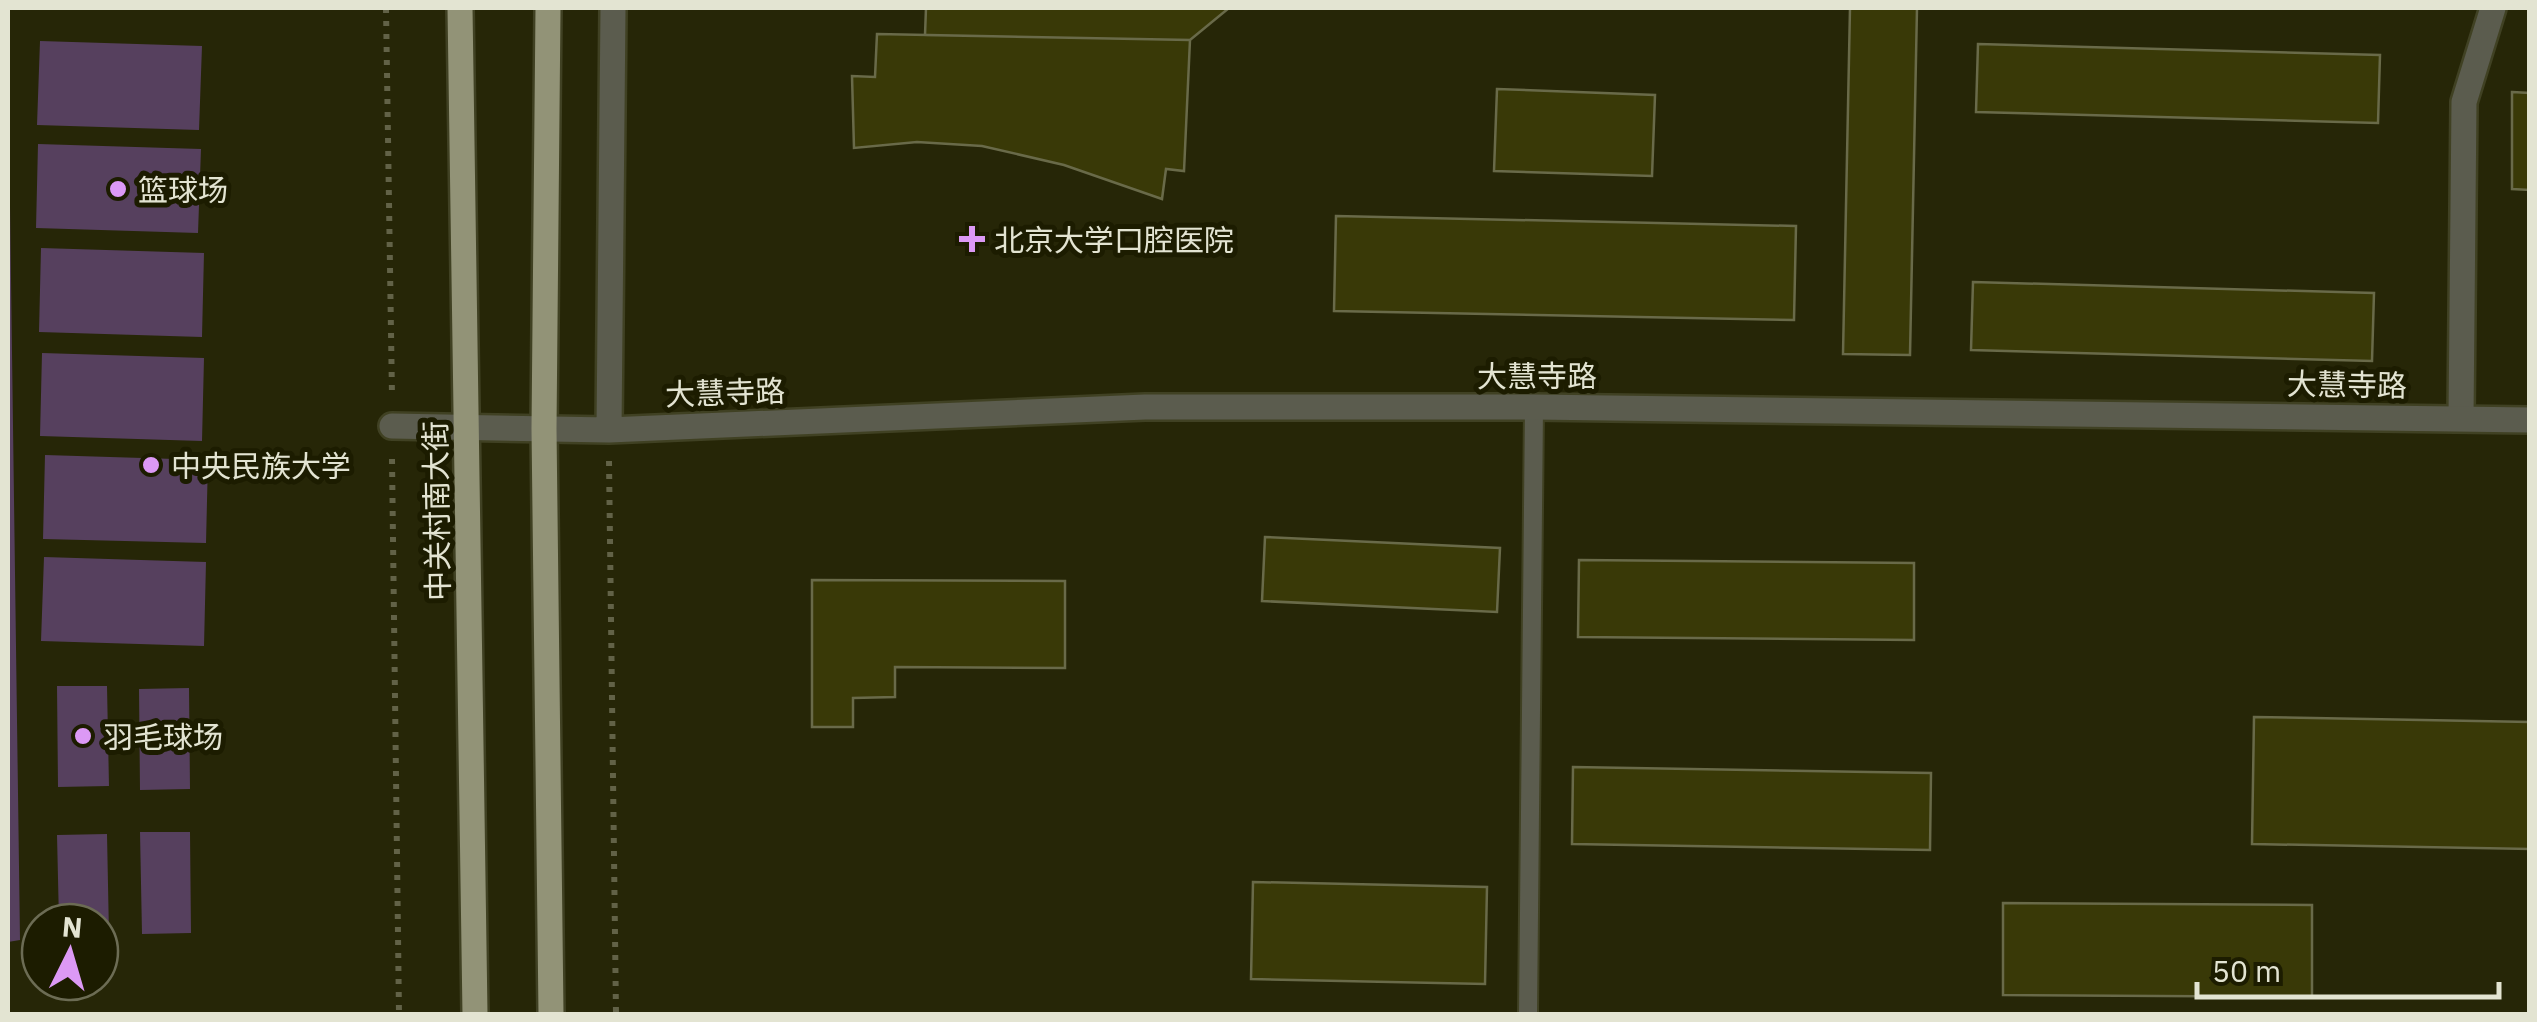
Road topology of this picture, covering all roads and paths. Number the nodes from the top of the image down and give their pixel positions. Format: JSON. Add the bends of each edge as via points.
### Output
{"nodes":[{"id":1,"x":386,"y":8,"type":"edge"},
{"id":2,"x":460,"y":8,"type":"edge"},
{"id":3,"x":548,"y":8,"type":"edge"},
{"id":4,"x":613,"y":8,"type":"edge"},
{"id":5,"x":2494,"y":8,"type":"edge"},
{"id":6,"x":1534,"y":407,"type":"junction"},
{"id":7,"x":2462,"y":418,"type":"junction"},
{"id":8,"x":2530,"y":420,"type":"edge"},
{"id":9,"x":392,"y":426,"type":"junction"},
{"id":10,"x":468,"y":427,"type":"junction"},
{"id":11,"x":544,"y":429,"type":"junction"},
{"id":12,"x":609,"y":430,"type":"junction"},
{"id":13,"x":399,"y":1014,"type":"edge"},
{"id":14,"x":475,"y":1014,"type":"edge"},
{"id":15,"x":551,"y":1014,"type":"edge"},
{"id":16,"x":616,"y":1014,"type":"edge"},
{"id":17,"x":1528,"y":1014,"type":"edge"}],
"edges":[{"from":1,"to":9,"type":"path"},
{"from":2,"to":10,"type":"main road","name":"中关村南大街"},
{"from":3,"to":11,"type":"main road"},
{"from":4,"to":12,"type":"street"},
{"from":5,"to":7,"type":"street","via":[[2464,102]]},
{"from":6,"to":7,"type":"street","name":"大慧寺路"},
{"from":6,"to":12,"type":"street","name":"大慧寺路","via":[[1145,407]]},
{"from":6,"to":17,"type":"lane"},
{"from":7,"to":8,"type":"street","name":"大慧寺路"},
{"from":9,"to":10,"type":"street","name":"大慧寺路"},
{"from":9,"to":13,"type":"path"},
{"from":10,"to":11,"type":"street","name":"大慧寺路"},
{"from":10,"to":14,"type":"main road","name":"中关村南大街"},
{"from":11,"to":12,"type":"street","name":"大慧寺路"},
{"from":11,"to":15,"type":"main road"},
{"from":12,"to":16,"type":"path"}]}
